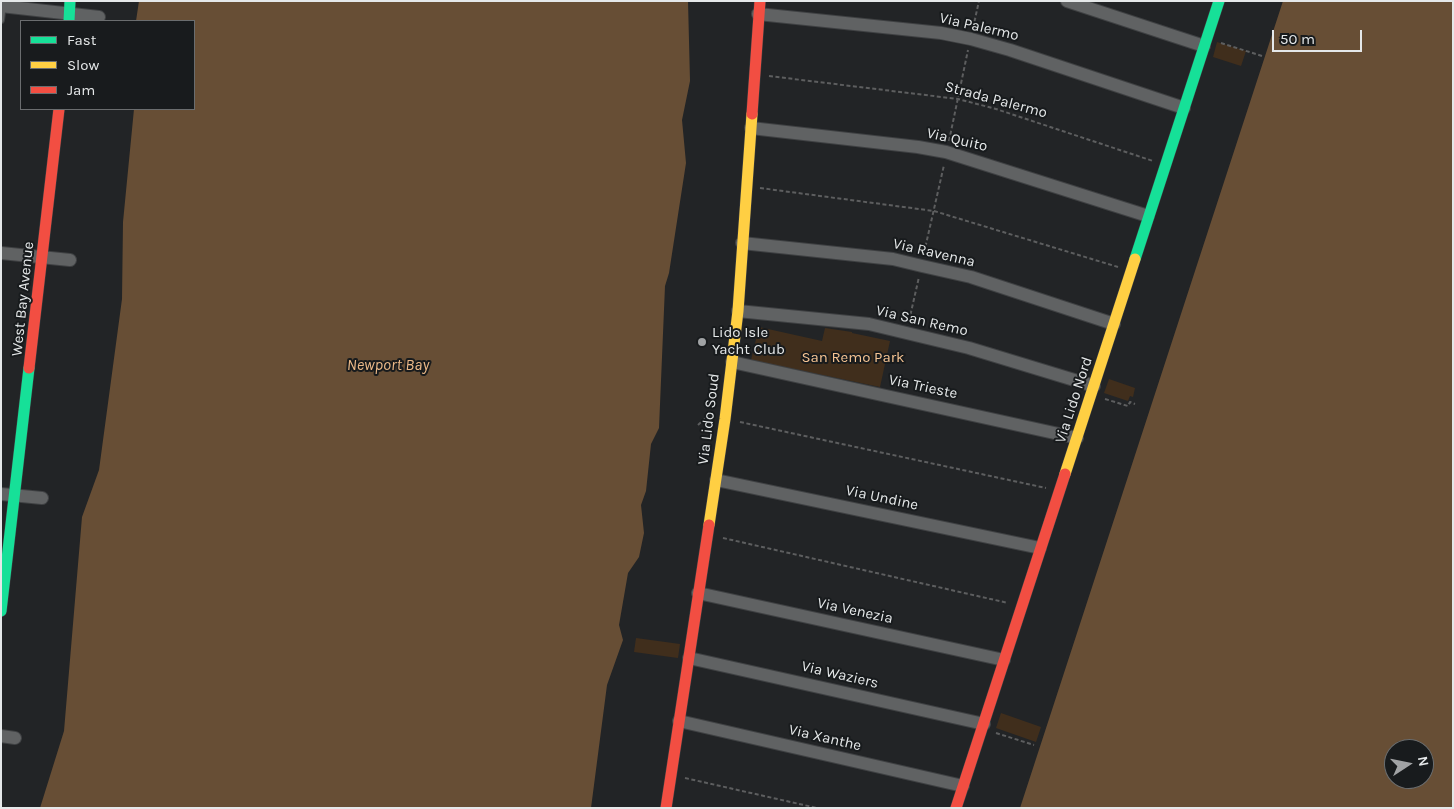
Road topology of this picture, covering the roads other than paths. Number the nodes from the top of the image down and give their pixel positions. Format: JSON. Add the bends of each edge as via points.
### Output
{"nodes":[{"id":1,"x":1067,"y":1,"type":"edge"},
{"id":2,"x":1220,"y":1,"type":"edge"},
{"id":3,"x":2,"y":4,"type":"edge"},
{"id":4,"x":759,"y":8,"type":"edge"},
{"id":5,"x":70,"y":12,"type":"edge"},
{"id":6,"x":99,"y":17,"type":"dead end"},
{"id":7,"x":1,"y":20,"type":"edge"},
{"id":8,"x":1206,"y":42,"type":"junction"},
{"id":9,"x":1184,"y":108,"type":"junction"},
{"id":10,"x":59,"y":110,"type":"edge"},
{"id":11,"x":751,"y":128,"type":"junction"},
{"id":12,"x":1148,"y":216,"type":"junction"},
{"id":13,"x":742,"y":243,"type":"junction"},
{"id":14,"x":1,"y":253,"type":"edge"},
{"id":15,"x":42,"y":257,"type":"junction"},
{"id":16,"x":70,"y":260,"type":"dead end"},
{"id":17,"x":738,"y":311,"type":"junction"},
{"id":18,"x":1114,"y":324,"type":"junction"},
{"id":19,"x":732,"y":362,"type":"junction"},
{"id":20,"x":1092,"y":392,"type":"junction"},
{"id":21,"x":1077,"y":438,"type":"junction"},
{"id":22,"x":716,"y":480,"type":"junction"},
{"id":23,"x":1,"y":494,"type":"edge"},
{"id":24,"x":16,"y":495,"type":"junction"},
{"id":25,"x":42,"y":498,"type":"dead end"},
{"id":26,"x":1040,"y":548,"type":"junction"},
{"id":27,"x":698,"y":593,"type":"junction"},
{"id":28,"x":1,"y":612,"type":"edge"},
{"id":29,"x":688,"y":658,"type":"junction"},
{"id":30,"x":1004,"y":660,"type":"junction"},
{"id":31,"x":679,"y":722,"type":"junction"},
{"id":32,"x":984,"y":726,"type":"junction"},
{"id":33,"x":1,"y":736,"type":"edge"},
{"id":34,"x":15,"y":738,"type":"dead end"},
{"id":35,"x":963,"y":786,"type":"junction"},
{"id":36,"x":666,"y":808,"type":"edge"},
{"id":37,"x":956,"y":808,"type":"edge"}],
"edges":[{"from":1,"to":8,"type":"street"},
{"from":2,"to":8,"type":"street","name":"Via Lido Nord"},
{"from":3,"to":5,"type":"street"},
{"from":3,"to":7,"type":"lane"},
{"from":4,"to":9,"type":"street","name":"Via Palermo","via":[[971,39]]},
{"from":4,"to":11,"type":"street","name":"Via Lido Soud"},
{"from":5,"to":6,"type":"street"},
{"from":8,"to":9,"type":"street","name":"Via Lido Nord"},
{"from":9,"to":12,"type":"street","name":"Via Lido Nord"},
{"from":10,"to":15,"type":"street","name":"West Bay Avenue"},
{"from":11,"to":12,"type":"street","name":"Via Quito","via":[[946,152]]},
{"from":11,"to":13,"type":"street","name":"Via Lido Soud"},
{"from":12,"to":18,"type":"street","name":"Via Lido Nord"},
{"from":13,"to":17,"type":"street","name":"Via Lido Soud"},
{"from":13,"to":18,"type":"street","name":"Via Ravenna","via":[[893,259],[971,277]]},
{"from":14,"to":15,"type":"street"},
{"from":15,"to":16,"type":"street"},
{"from":15,"to":24,"type":"street","name":"West Bay Avenue"},
{"from":17,"to":19,"type":"street","name":"Via Lido Soud"},
{"from":17,"to":20,"type":"street","name":"Via San Remo","via":[[869,324],[969,348]]},
{"from":18,"to":20,"type":"street","name":"Via Lido Nord"},
{"from":19,"to":21,"type":"street","name":"Via Trieste"},
{"from":19,"to":22,"type":"street","name":"Via Lido Soud"},
{"from":20,"to":21,"type":"street","name":"Via Lido Nord"},
{"from":21,"to":26,"type":"street","name":"Via Lido Nord"},
{"from":22,"to":26,"type":"street","name":"Via Undine"},
{"from":22,"to":27,"type":"street","name":"Via Lido Soud"},
{"from":23,"to":24,"type":"street"},
{"from":24,"to":25,"type":"street"},
{"from":24,"to":28,"type":"street","name":"West Bay Avenue"},
{"from":26,"to":30,"type":"street","name":"Via Lido Nord"},
{"from":27,"to":29,"type":"street","name":"Via Lido Soud"},
{"from":27,"to":30,"type":"street","name":"Via Venezia"},
{"from":29,"to":31,"type":"street","name":"Via Lido Soud"},
{"from":29,"to":32,"type":"street","name":"Via Waziers"},
{"from":30,"to":32,"type":"street","name":"Via Lido Nord"},
{"from":31,"to":35,"type":"street","name":"Via Xanthe"},
{"from":31,"to":36,"type":"street","name":"Via Lido Soud"},
{"from":32,"to":35,"type":"street","name":"Via Lido Nord"},
{"from":33,"to":34,"type":"street"},
{"from":35,"to":37,"type":"street","name":"Via Lido Nord"}]}
